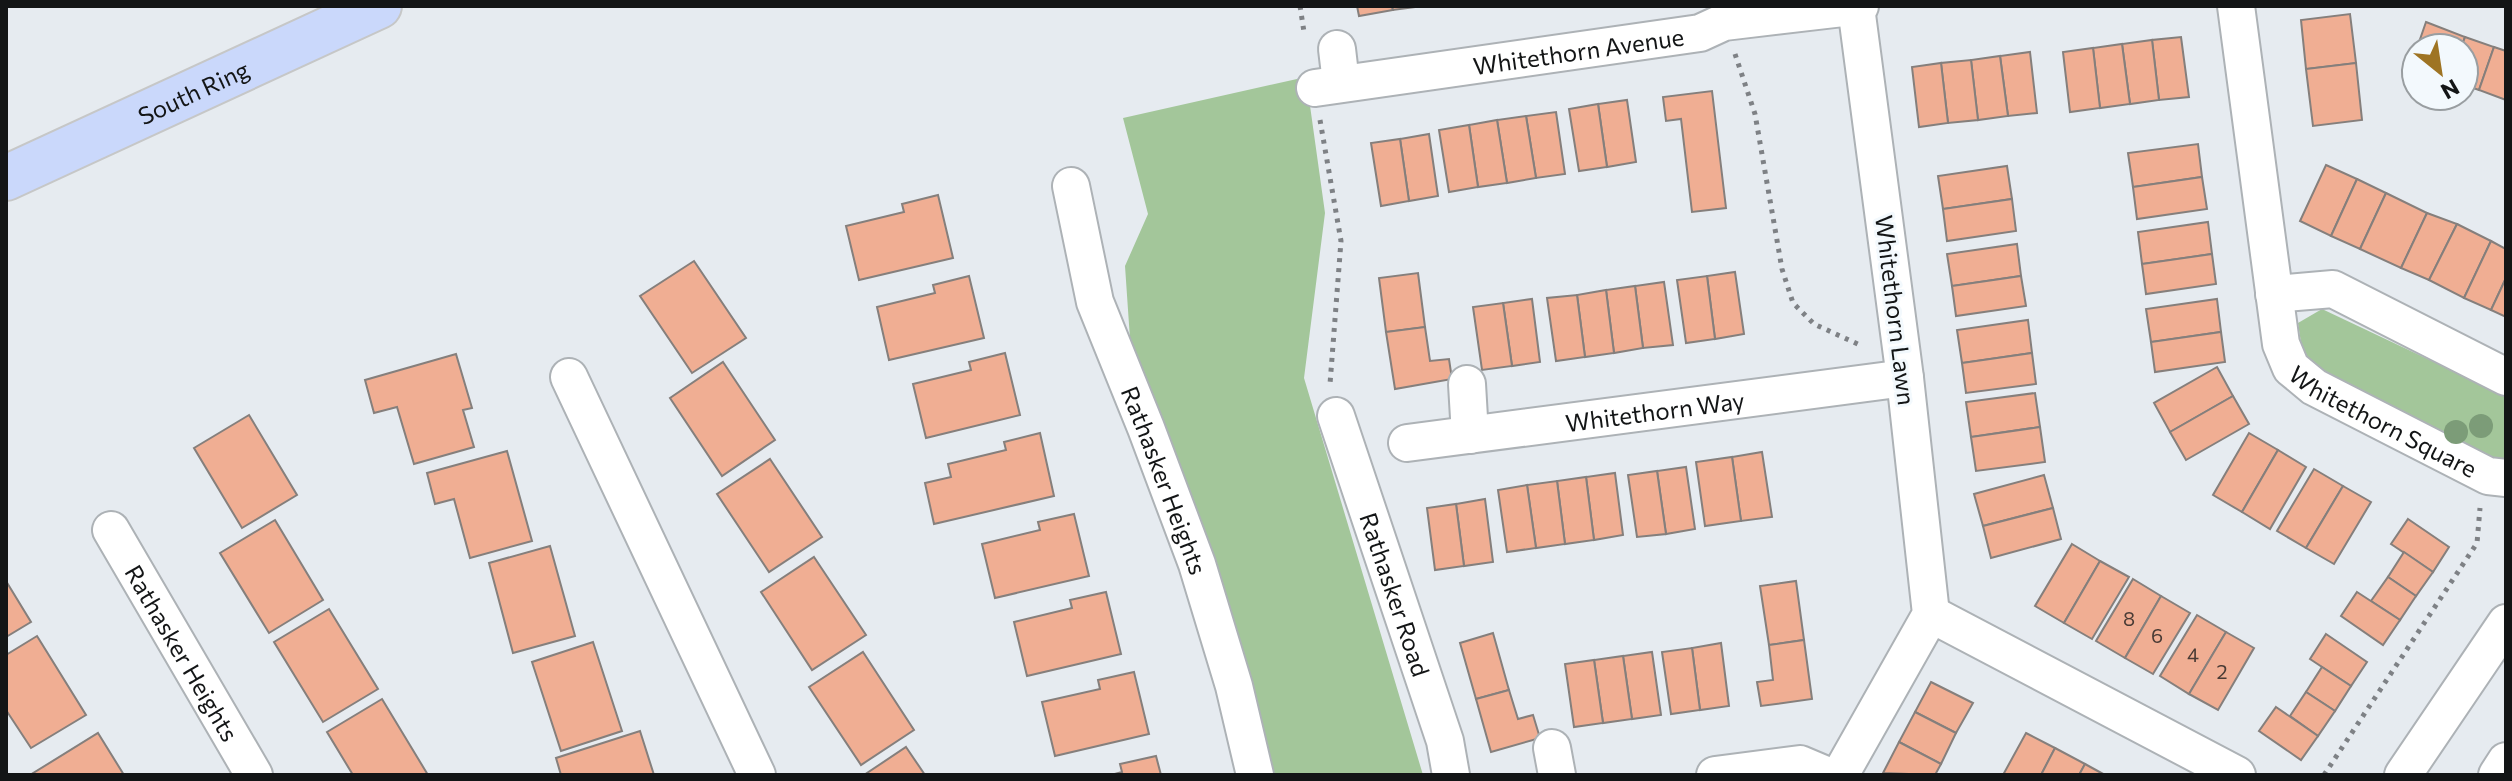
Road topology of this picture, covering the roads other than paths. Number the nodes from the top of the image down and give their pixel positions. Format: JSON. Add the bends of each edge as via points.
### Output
{"nodes":[{"id":1,"x":379,"y":6,"type":"edge"},
{"id":2,"x":1858,"y":6,"type":"edge"},
{"id":3,"x":2236,"y":6,"type":"edge"},
{"id":4,"x":1723,"y":14,"type":"edge"},
{"id":5,"x":1331,"y":73,"type":"dead end"},
{"id":6,"x":6,"y":178,"type":"edge"},
{"id":7,"x":1071,"y":186,"type":"dead end"},
{"id":8,"x":2274,"y":294,"type":"junction"},
{"id":9,"x":569,"y":377,"type":"dead end"},
{"id":10,"x":2506,"y":377,"type":"edge"},
{"id":11,"x":1891,"y":380,"type":"junction"},
{"id":12,"x":1467,"y":384,"type":"dead end"},
{"id":13,"x":1336,"y":416,"type":"road end"},
{"id":14,"x":1470,"y":435,"type":"junction"},
{"id":15,"x":1407,"y":443,"type":"dead end"},
{"id":16,"x":2497,"y":477,"type":"edge"},
{"id":17,"x":111,"y":530,"type":"dead end"},
{"id":18,"x":1931,"y":614,"type":"junction"},
{"id":19,"x":2506,"y":623,"type":"edge"},
{"id":20,"x":2506,"y":761,"type":"edge"},
{"id":21,"x":254,"y":775,"type":"edge"},
{"id":22,"x":757,"y":775,"type":"edge"},
{"id":23,"x":1255,"y":775,"type":"edge"},
{"id":24,"x":1451,"y":775,"type":"edge"},
{"id":25,"x":1715,"y":775,"type":"edge"},
{"id":26,"x":1826,"y":775,"type":"edge"},
{"id":27,"x":1840,"y":775,"type":"edge"},
{"id":28,"x":2237,"y":775,"type":"edge"},
{"id":29,"x":2403,"y":775,"type":"edge"},
{"id":30,"x":2497,"y":775,"type":"edge"}],
"edges":[{"from":1,"to":6,"type":"main road","name":"South Ring"},
{"from":2,"to":4,"type":"street","name":"Whitethorn Avenue"},
{"from":2,"to":11,"type":"street","name":"Whitethorn Lawn"},
{"from":3,"to":8,"type":"street","name":"Whitethorn Square"},
{"from":4,"to":5,"type":"street","name":"Whitethorn Avenue","via":[[1700,33]]},
{"from":7,"to":23,"type":"street","name":"Rathasker Heights","via":[[1095,302],[1197,564]]},
{"from":8,"to":10,"type":"street","via":[[2333,289]]},
{"from":8,"to":16,"type":"street","name":"Whitethorn Square","via":[[2281,344],[2291,368],[2314,387]]},
{"from":9,"to":22,"type":"street"},
{"from":11,"to":14,"type":"street","name":"Whitethorn Way"},
{"from":11,"to":18,"type":"street","name":"Whitethorn Lawn"},
{"from":12,"to":14,"type":"street"},
{"from":13,"to":24,"type":"street","name":"Rathasker Road","via":[[1445,741]]},
{"from":14,"to":15,"type":"street","name":"Whitethorn Way"},
{"from":17,"to":21,"type":"street","name":"Rathasker Heights"},
{"from":18,"to":27,"type":"street"},
{"from":18,"to":28,"type":"street"},
{"from":19,"to":29,"type":"street"},
{"from":20,"to":30,"type":"street"},
{"from":25,"to":26,"type":"street","via":[[1800,764]]}]}
